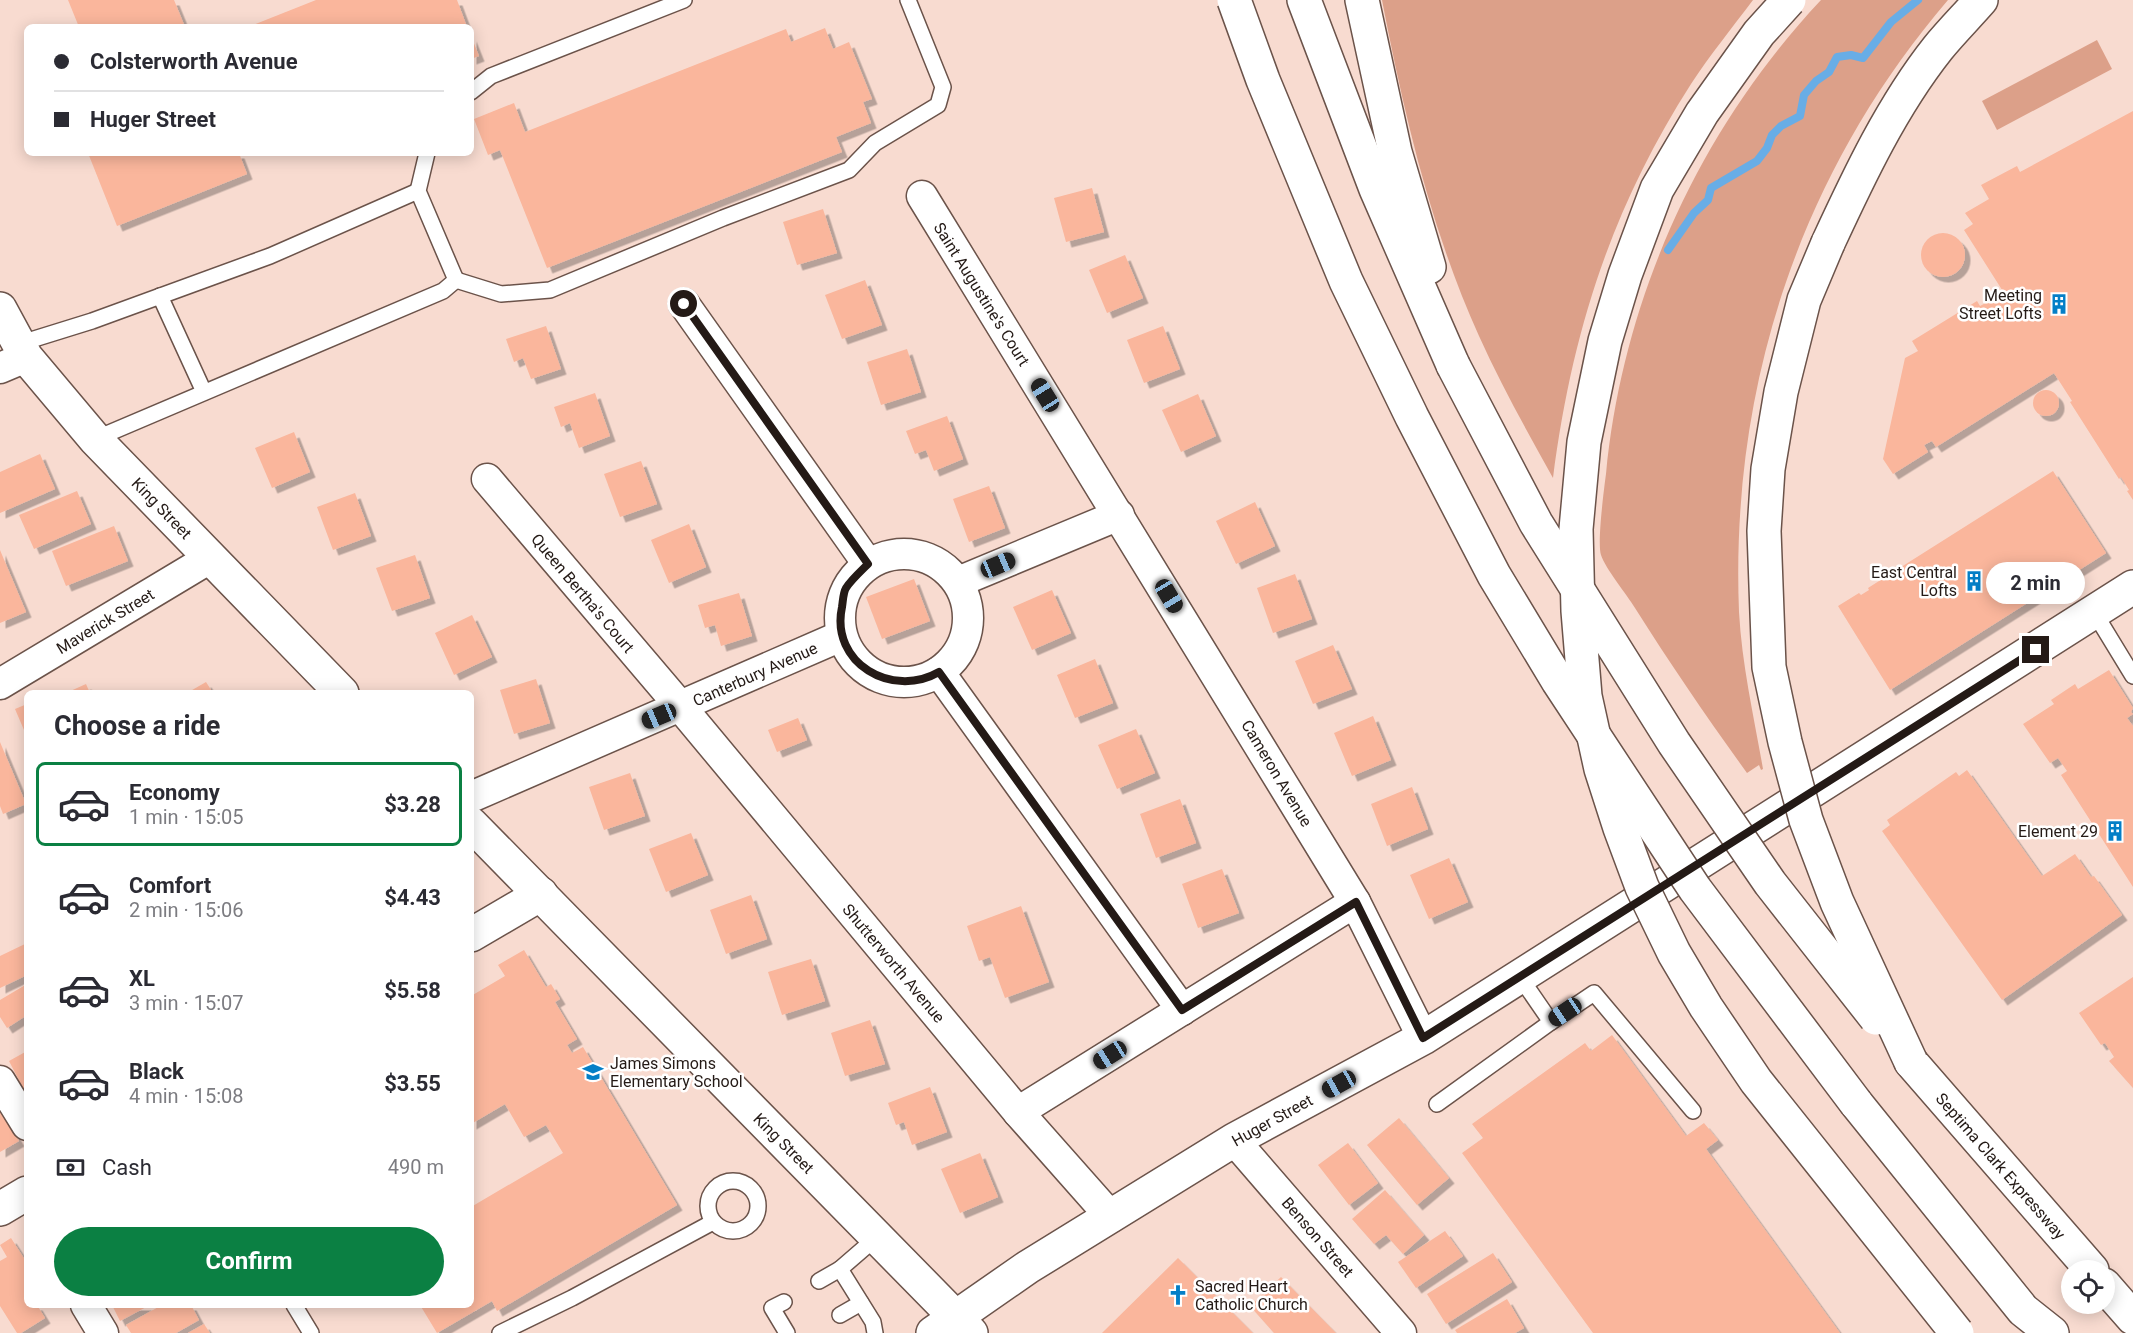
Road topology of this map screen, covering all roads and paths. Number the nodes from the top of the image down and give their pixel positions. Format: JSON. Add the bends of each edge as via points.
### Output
{"nodes":[{"id":1,"x":684,"y":0,"type":"edge"},
{"id":2,"x":908,"y":0,"type":"edge"},
{"id":3,"x":1234,"y":0,"type":"edge"},
{"id":4,"x":1304,"y":0,"type":"edge"},
{"id":5,"x":1362,"y":0,"type":"edge"},
{"id":6,"x":1789,"y":0,"type":"edge"},
{"id":7,"x":1981,"y":0,"type":"edge"},
{"id":8,"x":474,"y":90,"type":"edge"},
{"id":9,"x":426,"y":156,"type":"edge"},
{"id":10,"x":418,"y":191,"type":"junction"},
{"id":11,"x":922,"y":196,"type":"dead end"},
{"id":12,"x":456,"y":280,"type":"junction"},
{"id":13,"x":160,"y":296,"type":"junction"},
{"id":14,"x":684,"y":304,"type":"dead end"},
{"id":15,"x":0,"y":309,"type":"edge"},
{"id":16,"x":15,"y":356,"type":"edge"},
{"id":17,"x":1454,"y":365,"type":"junction"},
{"id":18,"x":204,"y":392,"type":"junction"},
{"id":19,"x":95,"y":439,"type":"junction"},
{"id":20,"x":487,"y":479,"type":"dead end"},
{"id":21,"x":1119,"y":514,"type":"junction"},
{"id":22,"x":210,"y":558,"type":"junction"},
{"id":23,"x":868,"y":564,"type":"junction"},
{"id":24,"x":958,"y":582,"type":"junction"},
{"id":25,"x":2133,"y":588,"type":"edge"},
{"id":26,"x":2094,"y":612,"type":"junction"},
{"id":27,"x":841,"y":636,"type":"junction"},
{"id":28,"x":939,"y":672,"type":"junction"},
{"id":29,"x":2133,"y":676,"type":"edge"},
{"id":30,"x":0,"y":684,"type":"edge"},
{"id":31,"x":339,"y":690,"type":"edge"},
{"id":32,"x":680,"y":706,"type":"junction"},
{"id":33,"x":474,"y":796,"type":"edge"},
{"id":34,"x":474,"y":827,"type":"edge"},
{"id":35,"x":541,"y":894,"type":"junction"},
{"id":36,"x":1356,"y":902,"type":"junction"},
{"id":37,"x":474,"y":932,"type":"edge"},
{"id":38,"x":1520,"y":977,"type":"junction"},
{"id":39,"x":1182,"y":1010,"type":"junction"},
{"id":40,"x":1551,"y":1022,"type":"junction"},
{"id":41,"x":1423,"y":1038,"type":"junction"},
{"id":42,"x":1911,"y":1062,"type":"junction"},
{"id":43,"x":0,"y":1081,"type":"edge"},
{"id":44,"x":1437,"y":1104,"type":"dead end"},
{"id":45,"x":1018,"y":1112,"type":"junction"},
{"id":46,"x":1693,"y":1112,"type":"dead end"},
{"id":47,"x":24,"y":1120,"type":"edge"},
{"id":48,"x":1234,"y":1140,"type":"junction"},
{"id":49,"x":1111,"y":1217,"type":"junction"},
{"id":50,"x":714,"y":1222,"type":"dead end"},
{"id":51,"x":877,"y":1237,"type":"junction"},
{"id":52,"x":2083,"y":1260,"type":"edge"},
{"id":53,"x":840,"y":1269,"type":"junction"},
{"id":54,"x":819,"y":1281,"type":"dead end"},
{"id":55,"x":2115,"y":1298,"type":"edge"},
{"id":56,"x":784,"y":1302,"type":"dead end"},
{"id":57,"x":861,"y":1303,"type":"junction"},
{"id":58,"x":88,"y":1308,"type":"edge"},
{"id":59,"x":296,"y":1308,"type":"edge"},
{"id":60,"x":840,"y":1315,"type":"dead end"},
{"id":61,"x":2133,"y":1318,"type":"edge"},
{"id":62,"x":2028,"y":1322,"type":"edge"},
{"id":63,"x":953,"y":1328,"type":"edge"},
{"id":64,"x":103,"y":1333,"type":"edge"},
{"id":65,"x":311,"y":1333,"type":"edge"},
{"id":66,"x":500,"y":1333,"type":"edge"},
{"id":67,"x":787,"y":1333,"type":"edge"},
{"id":68,"x":875,"y":1333,"type":"edge"},
{"id":69,"x":1401,"y":1333,"type":"edge"},
{"id":70,"x":1957,"y":1333,"type":"edge"},
{"id":71,"x":2052,"y":1333,"type":"edge"}],
"edges":[{"from":1,"to":8,"type":"lane","via":[[491,76]]},
{"from":2,"to":12,"type":"lane","via":[[944,87],[938,105],[875,143],[849,170],[550,290],[501,294]]},
{"from":3,"to":62,"type":"main road","bridge":true,"via":[[1346,281],[1494,575],[1558,681],[1695,889]]},
{"from":4,"to":17,"type":"main road","via":[[1376,189]]},
{"from":5,"to":17,"type":"main road","via":[[1395,152]]},
{"from":6,"to":70,"type":"main road","bridge":true,"via":[[1759,33],[1702,113],[1657,189],[1605,340],[1584,442],[1576,529],[1585,696],[1601,769],[1620,828],[1642,887],[1674,953],[1756,1081]]},
{"from":7,"to":42,"type":"main road","bridge":true,"via":[[1938,49],[1859,175],[1808,291],[1781,392],[1768,469],[1764,531],[1769,667],[1785,742],[1806,820],[1838,902]]},
{"from":9,"to":10,"type":"lane"},
{"from":10,"to":12,"type":"lane"},
{"from":10,"to":13,"type":"lane","via":[[270,256]]},
{"from":11,"to":21,"type":"street","name":"Saint Augustine's Court"},
{"from":12,"to":18,"type":"lane","via":[[443,291]]},
{"from":13,"to":16,"type":"lane"},
{"from":13,"to":18,"type":"lane"},
{"from":14,"to":23,"type":"street"},
{"from":15,"to":16,"type":"main road","name":"King Street"},
{"from":16,"to":19,"type":"main road","name":"King Street"},
{"from":17,"to":42,"type":"main road","bridge":true,"via":[[1536,523],[1674,743],[1770,883]]},
{"from":18,"to":19,"type":"lane"},
{"from":19,"to":22,"type":"main road","name":"King Street"},
{"from":20,"to":32,"type":"street","name":"Queen Bertha's Court"},
{"from":21,"to":24,"type":"street"},
{"from":21,"to":36,"type":"street","name":"Cameron Avenue"},
{"from":22,"to":30,"type":"street","name":"Maverick Street"},
{"from":22,"to":31,"type":"main road","name":"King Street"},
{"from":23,"to":24,"type":"street","via":[[900,553],[911,555],[933,560]]},
{"from":23,"to":27,"type":"street","via":[[846,588],[839,621]]},
{"from":24,"to":28,"type":"street","via":[[969,615],[968,626],[962,647]]},
{"from":25,"to":26,"type":"main road","name":"Huger Street"},
{"from":26,"to":29,"type":"lane"},
{"from":26,"to":38,"type":"main road","name":"Huger Street"},
{"from":27,"to":28,"type":"street","via":[[849,653],[874,676],[907,682]]},
{"from":27,"to":32,"type":"street","name":"Canterbury Avenue"},
{"from":28,"to":39,"type":"street"},
{"from":32,"to":33,"type":"street","name":"Canterbury Avenue"},
{"from":32,"to":45,"type":"street","name":"Shutterworth Avenue"},
{"from":34,"to":35,"type":"main road","name":"King Street"},
{"from":35,"to":37,"type":"main road"},
{"from":35,"to":51,"type":"main road","name":"King Street"},
{"from":36,"to":39,"type":"street"},
{"from":36,"to":41,"type":"street","name":"Cameron Avenue"},
{"from":38,"to":40,"type":"lane"},
{"from":38,"to":41,"type":"main road","name":"Huger Street"},
{"from":39,"to":45,"type":"street"},
{"from":40,"to":44,"type":"lane"},
{"from":40,"to":46,"type":"lane","via":[[1594,993]]},
{"from":41,"to":48,"type":"main road","name":"Huger Street"},
{"from":42,"to":52,"type":"main road","name":"Septima Clark Expressway"},
{"from":43,"to":47,"type":"street"},
{"from":45,"to":49,"type":"street","name":"Shutterworth Avenue"},
{"from":48,"to":49,"type":"main road","name":"Huger Street"},
{"from":48,"to":69,"type":"street","name":"Benson Street"},
{"from":49,"to":63,"type":"main road","name":"Huger Street","via":[[1028,1267]]},
{"from":50,"to":66,"type":"lane"},
{"from":51,"to":53,"type":"lane"},
{"from":51,"to":63,"type":"main road","name":"King Street"},
{"from":53,"to":54,"type":"lane"},
{"from":53,"to":57,"type":"lane"},
{"from":55,"to":61,"type":"main road"},
{"from":56,"to":67,"type":"lane","via":[[772,1308]]},
{"from":57,"to":60,"type":"lane"},
{"from":57,"to":68,"type":"lane"},
{"from":58,"to":64,"type":"street"},
{"from":59,"to":65,"type":"lane"},
{"from":62,"to":71,"type":"main road"}]}
